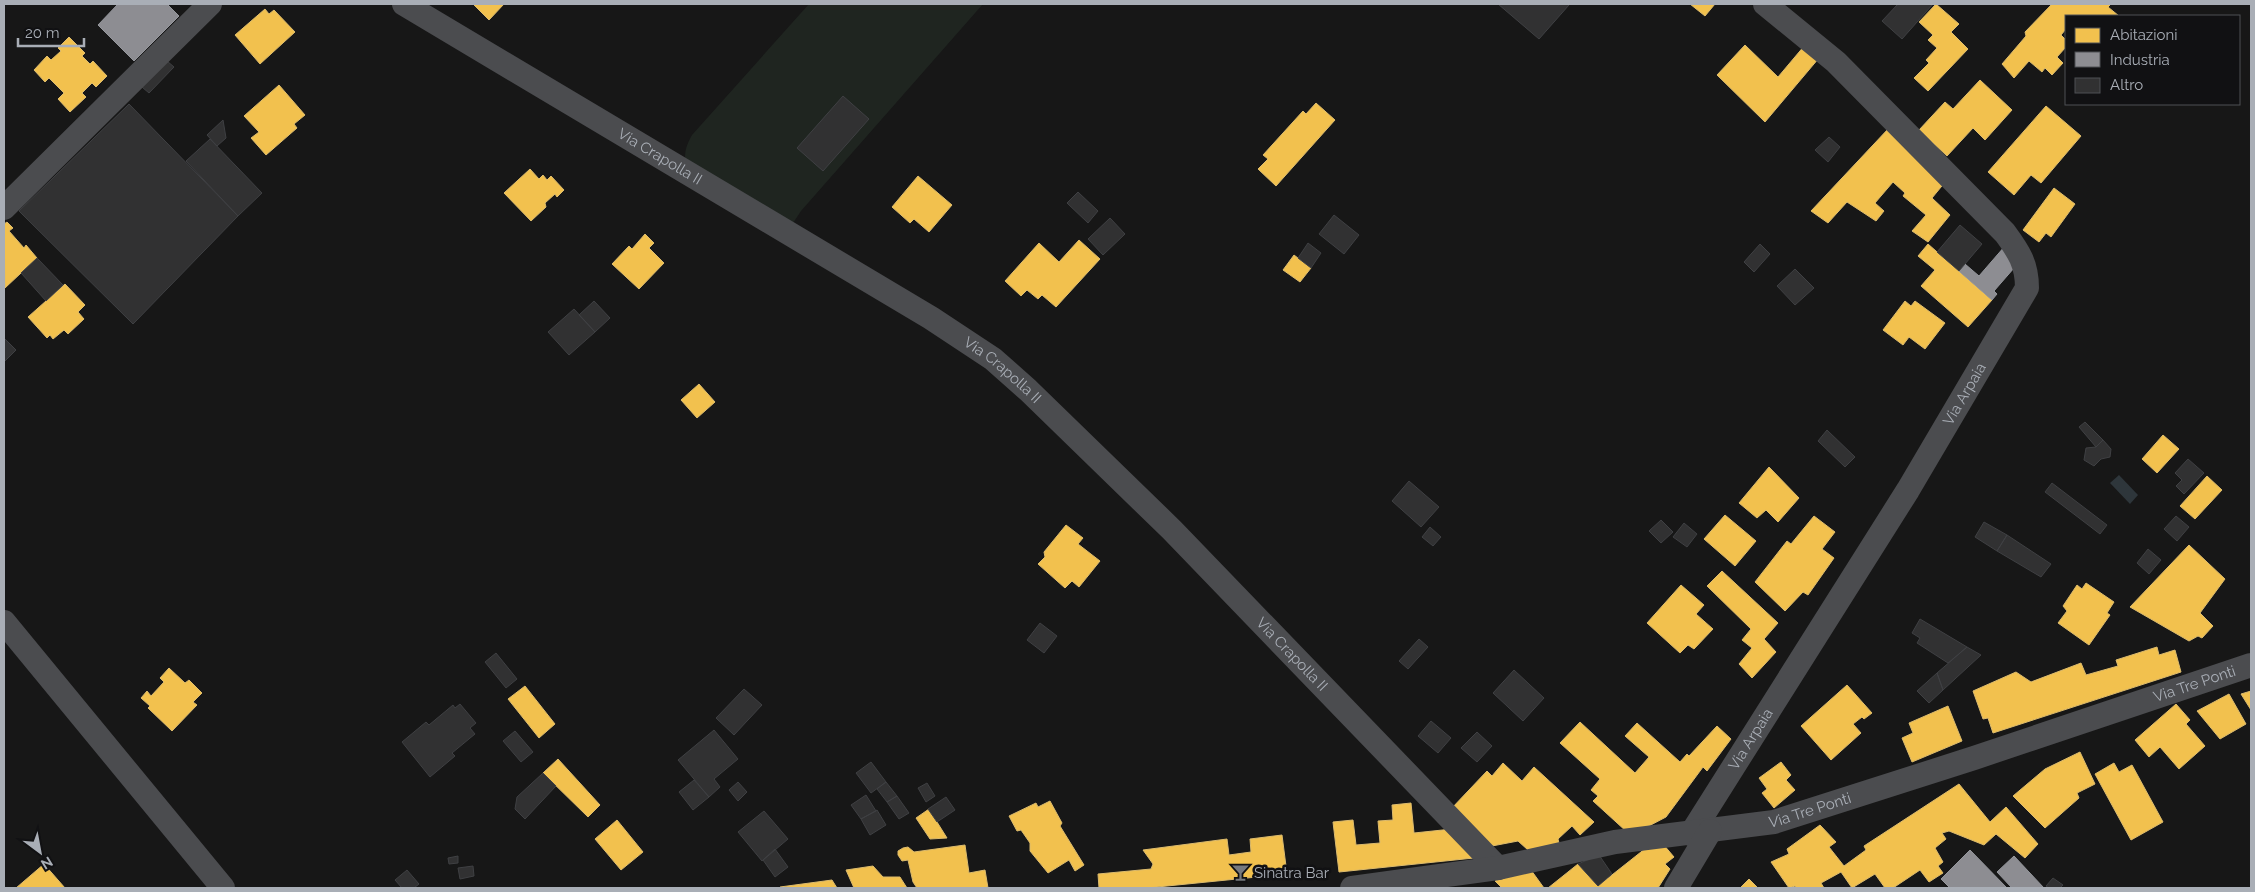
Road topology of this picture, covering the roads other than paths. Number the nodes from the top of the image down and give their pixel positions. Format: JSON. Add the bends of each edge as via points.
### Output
{"nodes":[{"id":1,"x":210,"y":4,"type":"edge"},
{"id":2,"x":404,"y":4,"type":"edge"},
{"id":3,"x":1765,"y":4,"type":"edge"},
{"id":4,"x":4,"y":208,"type":"edge"},
{"id":5,"x":4,"y":622,"type":"edge"},
{"id":6,"x":2251,"y":665,"type":"edge"},
{"id":7,"x":1701,"y":833,"type":"junction"},
{"id":8,"x":1498,"y":868,"type":"junction"},
{"id":9,"x":223,"y":888,"type":"edge"},
{"id":10,"x":1352,"y":888,"type":"edge"},
{"id":11,"x":1676,"y":888,"type":"edge"}],
"edges":[{"from":1,"to":4,"type":"street"},
{"from":2,"to":8,"type":"street","name":"Via Crapolla II","via":[[931,318],[993,359],[1172,530]]},
{"from":3,"to":7,"type":"street","name":"Via Arpaia","via":[[1836,62],[2005,233],[2027,272],[2027,288]]},
{"from":5,"to":9,"type":"street"},
{"from":6,"to":7,"type":"street","name":"Via Tre Ponti","via":[[1774,822]]},
{"from":7,"to":8,"type":"street","name":"Via Tre Ponti","via":[[1615,842]]},
{"from":7,"to":11,"type":"street","name":"Via Arpaia"},
{"from":8,"to":10,"type":"street","name":"Via Tre Ponti"}]}
